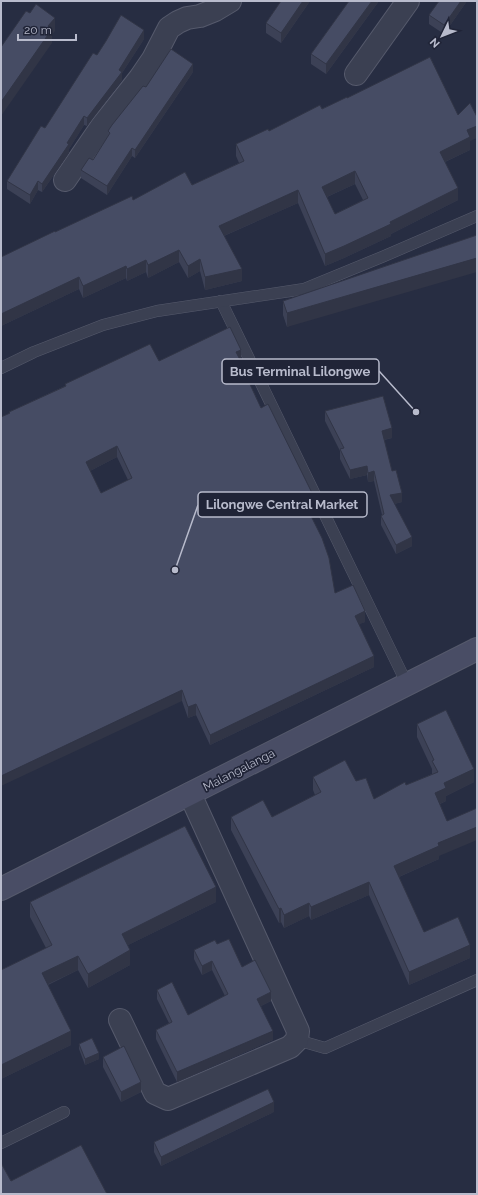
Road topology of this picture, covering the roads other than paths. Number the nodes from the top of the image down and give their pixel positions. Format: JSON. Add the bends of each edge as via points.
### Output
{"nodes":[{"id":1,"x":230,"y":1,"type":"edge"},
{"id":2,"x":408,"y":1,"type":"edge"},
{"id":3,"x":356,"y":74,"type":"dead end"},
{"id":4,"x":65,"y":180,"type":"dead end"},
{"id":5,"x":477,"y":216,"type":"edge"},
{"id":6,"x":221,"y":301,"type":"junction"},
{"id":7,"x":1,"y":368,"type":"edge"},
{"id":8,"x":477,"y":649,"type":"edge"},
{"id":9,"x":407,"y":684,"type":"junction"},
{"id":10,"x":190,"y":794,"type":"junction"},
{"id":11,"x":1,"y":889,"type":"edge"},
{"id":12,"x":477,"y":980,"type":"edge"},
{"id":13,"x":120,"y":1020,"type":"dead end"},
{"id":14,"x":297,"y":1040,"type":"junction"},
{"id":15,"x":64,"y":1112,"type":"dead end"},
{"id":16,"x":1,"y":1143,"type":"edge"}],
"edges":[{"from":1,"to":4,"type":"street","via":[[215,10],[188,18],[169,28],[140,78],[102,126]]},
{"from":2,"to":3,"type":"street"},
{"from":5,"to":6,"type":"lane","via":[[304,289]]},
{"from":6,"to":7,"type":"lane","via":[[157,311],[103,325]]},
{"from":6,"to":9,"type":"lane"},
{"from":8,"to":9,"type":"street","name":"Malangalanga"},
{"from":9,"to":10,"type":"street","name":"Malangalanga"},
{"from":10,"to":11,"type":"street","name":"Malangalanga"},
{"from":10,"to":14,"type":"street","via":[[298,1032]]},
{"from":12,"to":14,"type":"lane","via":[[325,1048]]},
{"from":13,"to":14,"type":"street","via":[[155,1093],[168,1099],[290,1047]]},
{"from":15,"to":16,"type":"lane"}]}
